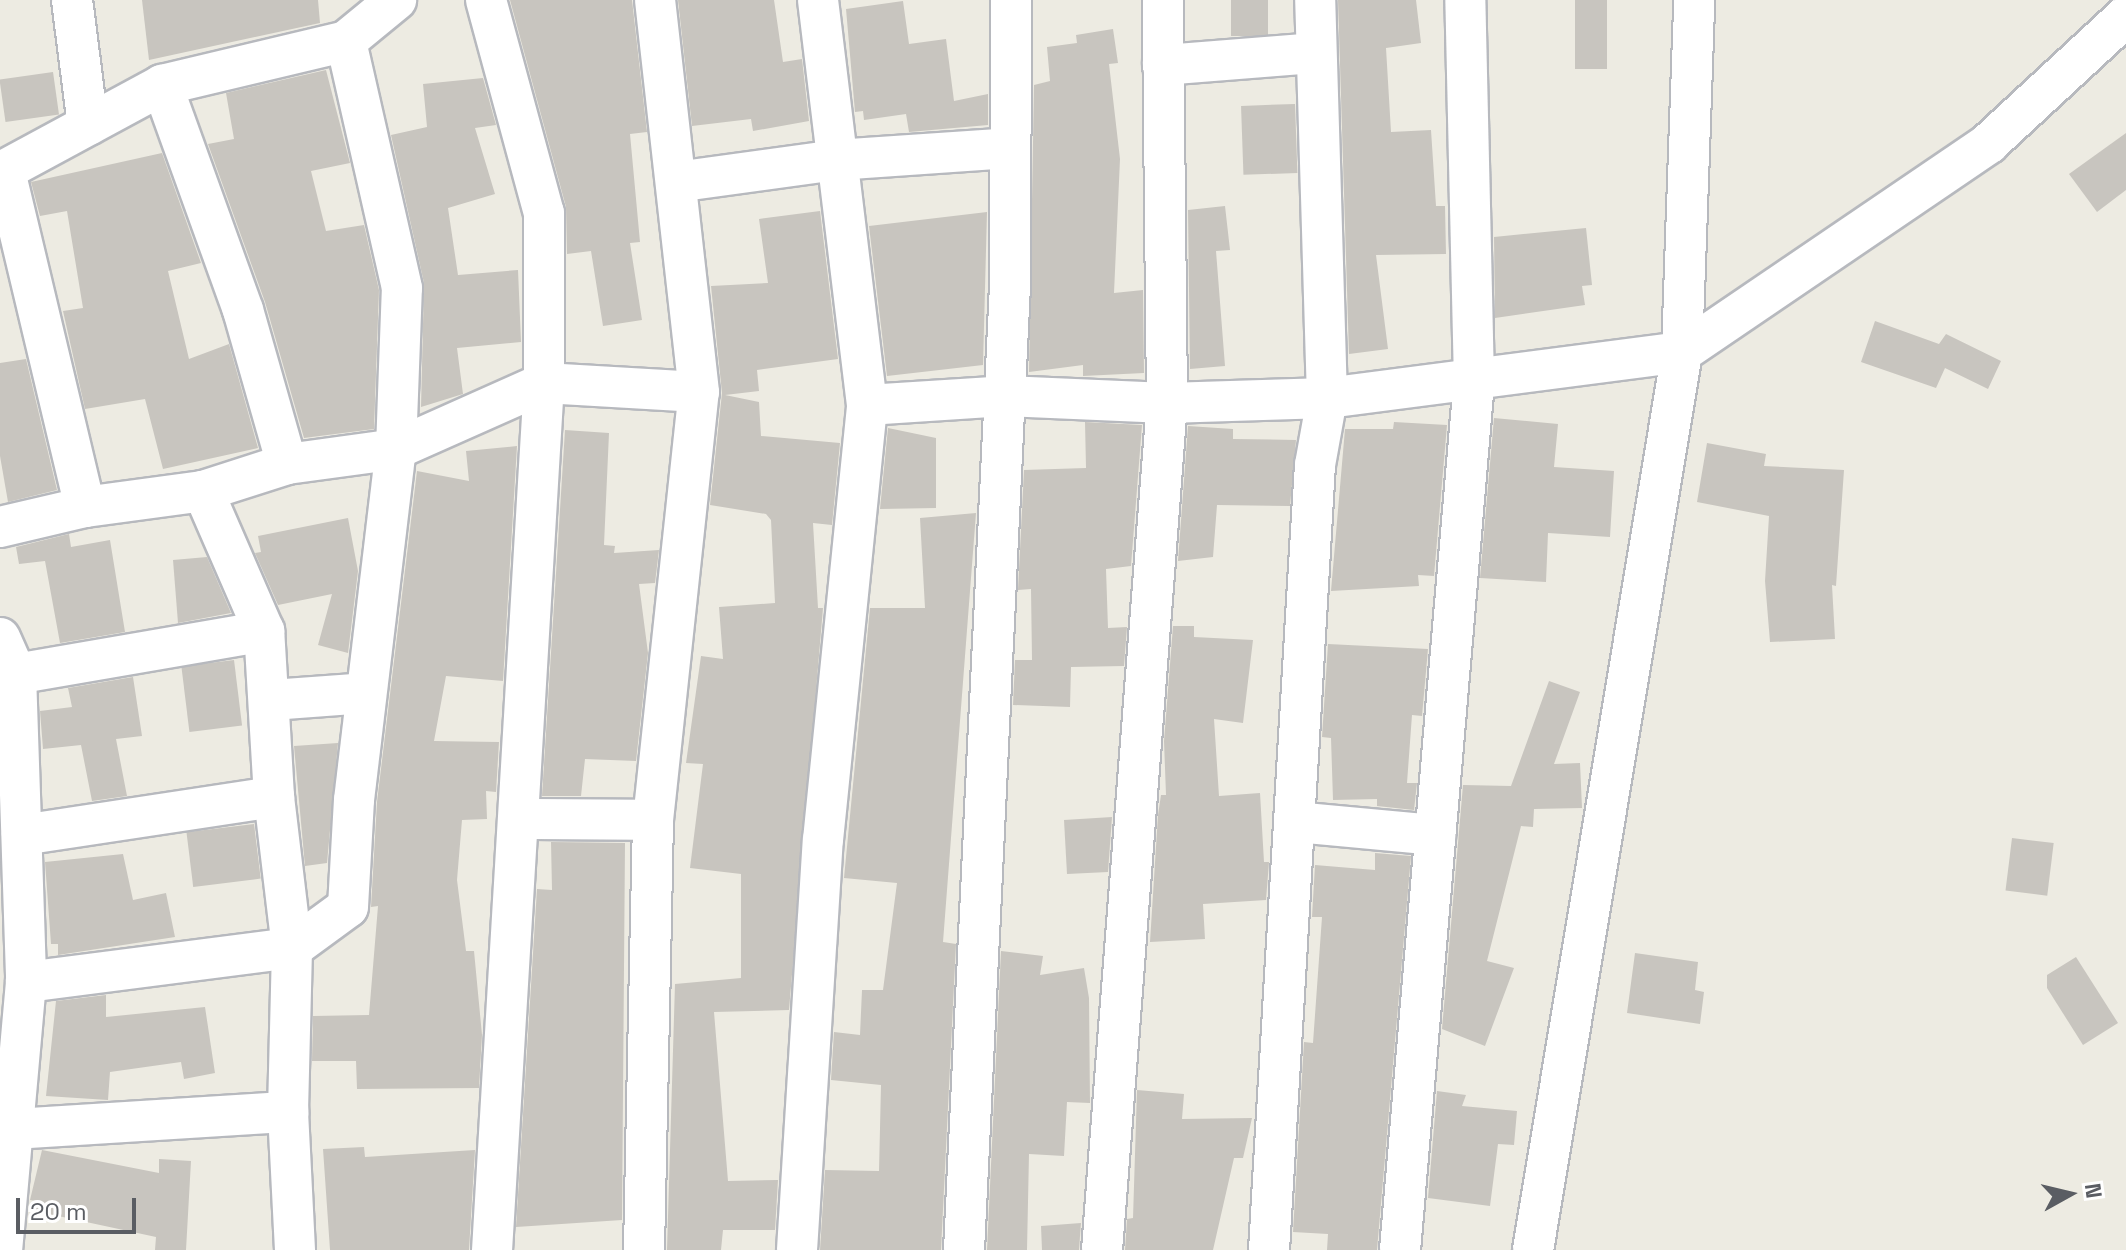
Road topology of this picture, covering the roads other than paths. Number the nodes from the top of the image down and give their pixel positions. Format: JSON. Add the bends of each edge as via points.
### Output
{"nodes":[{"id":1,"x":72,"y":0,"type":"edge"},
{"id":2,"x":396,"y":0,"type":"edge"},
{"id":3,"x":486,"y":0,"type":"edge"},
{"id":4,"x":655,"y":0,"type":"edge"},
{"id":5,"x":818,"y":0,"type":"edge"},
{"id":6,"x":1011,"y":0,"type":"edge"},
{"id":7,"x":1163,"y":0,"type":"edge"},
{"id":8,"x":1315,"y":0,"type":"edge"},
{"id":9,"x":1465,"y":0,"type":"edge"},
{"id":10,"x":1694,"y":0,"type":"edge"},
{"id":11,"x":2126,"y":16,"type":"edge"},
{"id":12,"x":346,"y":41,"type":"junction"},
{"id":13,"x":1316,"y":53,"type":"junction"},
{"id":14,"x":1163,"y":65,"type":"junction"},
{"id":15,"x":162,"y":85,"type":"junction"},
{"id":16,"x":88,"y":125,"type":"junction"},
{"id":17,"x":1010,"y":148,"type":"junction"},
{"id":18,"x":836,"y":160,"type":"junction"},
{"id":19,"x":3,"y":170,"type":"edge"},
{"id":20,"x":676,"y":182,"type":"junction"},
{"id":21,"x":1682,"y":352,"type":"junction"},
{"id":22,"x":1474,"y":382,"type":"junction"},
{"id":23,"x":544,"y":383,"type":"junction"},
{"id":24,"x":699,"y":392,"type":"junction"},
{"id":25,"x":1005,"y":396,"type":"junction"},
{"id":26,"x":1327,"y":398,"type":"junction"},
{"id":27,"x":1167,"y":403,"type":"junction"},
{"id":28,"x":867,"y":405,"type":"junction"},
{"id":29,"x":396,"y":449,"type":"junction"},
{"id":30,"x":287,"y":464,"type":"junction"},
{"id":31,"x":203,"y":491,"type":"junction"},
{"id":32,"x":85,"y":507,"type":"junction"},
{"id":33,"x":0,"y":527,"type":"edge"},
{"id":34,"x":264,"y":631,"type":"junction"},
{"id":35,"x":0,"y":638,"type":"edge"},
{"id":36,"x":16,"y":674,"type":"junction"},
{"id":37,"x":366,"y":693,"type":"junction"},
{"id":38,"x":271,"y":700,"type":"junction"},
{"id":39,"x":274,"y":797,"type":"junction"},
{"id":40,"x":519,"y":819,"type":"junction"},
{"id":41,"x":653,"y":820,"type":"junction"},
{"id":42,"x":1295,"y":822,"type":"junction"},
{"id":43,"x":22,"y":835,"type":"junction"},
{"id":44,"x":1435,"y":835,"type":"junction"},
{"id":45,"x":292,"y":948,"type":"junction"},
{"id":46,"x":26,"y":982,"type":"junction"},
{"id":47,"x":288,"y":1112,"type":"junction"},
{"id":48,"x":15,"y":1129,"type":"junction"},
{"id":49,"x":2,"y":1250,"type":"edge"},
{"id":50,"x":295,"y":1250,"type":"edge"},
{"id":51,"x":492,"y":1250,"type":"edge"},
{"id":52,"x":644,"y":1250,"type":"edge"},
{"id":53,"x":797,"y":1250,"type":"edge"},
{"id":54,"x":964,"y":1250,"type":"edge"},
{"id":55,"x":1102,"y":1250,"type":"edge"},
{"id":56,"x":1269,"y":1250,"type":"edge"},
{"id":57,"x":1400,"y":1250,"type":"edge"},
{"id":58,"x":1533,"y":1250,"type":"edge"}],
"edges":[{"from":1,"to":16,"type":"street"},
{"from":2,"to":12,"type":"street"},
{"from":3,"to":23,"type":"street","via":[[544,213]]},
{"from":4,"to":20,"type":"street"},
{"from":5,"to":18,"type":"street"},
{"from":6,"to":17,"type":"street"},
{"from":7,"to":14,"type":"street"},
{"from":8,"to":13,"type":"street"},
{"from":9,"to":22,"type":"street"},
{"from":10,"to":21,"type":"street"},
{"from":11,"to":21,"type":"street","via":[[1989,143]]},
{"from":12,"to":15,"type":"street"},
{"from":12,"to":29,"type":"street","via":[[402,288]]},
{"from":13,"to":14,"type":"street"},
{"from":13,"to":26,"type":"street"},
{"from":14,"to":27,"type":"street"},
{"from":15,"to":16,"type":"street"},
{"from":15,"to":30,"type":"street","via":[[243,310]]},
{"from":16,"to":19,"type":"street"},
{"from":17,"to":18,"type":"street"},
{"from":17,"to":25,"type":"street"},
{"from":18,"to":20,"type":"street"},
{"from":18,"to":28,"type":"street"},
{"from":19,"to":32,"type":"street"},
{"from":20,"to":24,"type":"street"},
{"from":21,"to":22,"type":"street"},
{"from":21,"to":58,"type":"street"},
{"from":22,"to":26,"type":"street"},
{"from":22,"to":44,"type":"street"},
{"from":23,"to":24,"type":"street"},
{"from":23,"to":29,"type":"street"},
{"from":23,"to":40,"type":"street"},
{"from":24,"to":41,"type":"street"},
{"from":25,"to":27,"type":"street"},
{"from":25,"to":28,"type":"street"},
{"from":25,"to":54,"type":"street"},
{"from":26,"to":27,"type":"street"},
{"from":26,"to":42,"type":"street","via":[[1315,465]]},
{"from":27,"to":55,"type":"street"},
{"from":28,"to":53,"type":"street","via":[[823,840]]},
{"from":29,"to":30,"type":"street"},
{"from":29,"to":37,"type":"street"},
{"from":30,"to":31,"type":"street"},
{"from":31,"to":32,"type":"street"},
{"from":31,"to":34,"type":"street"},
{"from":32,"to":33,"type":"street"},
{"from":34,"to":36,"type":"street"},
{"from":34,"to":38,"type":"street"},
{"from":35,"to":36,"type":"street"},
{"from":36,"to":43,"type":"street"},
{"from":37,"to":38,"type":"street"},
{"from":37,"to":45,"type":"street","via":[[348,907]]},
{"from":38,"to":39,"type":"street"},
{"from":39,"to":43,"type":"street"},
{"from":39,"to":45,"type":"street"},
{"from":40,"to":41,"type":"street"},
{"from":40,"to":51,"type":"street"},
{"from":41,"to":52,"type":"street"},
{"from":42,"to":44,"type":"street"},
{"from":42,"to":56,"type":"street"},
{"from":43,"to":46,"type":"street"},
{"from":44,"to":57,"type":"street"},
{"from":45,"to":46,"type":"street"},
{"from":45,"to":47,"type":"street"},
{"from":46,"to":48,"type":"street"},
{"from":47,"to":48,"type":"street"},
{"from":47,"to":50,"type":"street"},
{"from":48,"to":49,"type":"street"}]}
